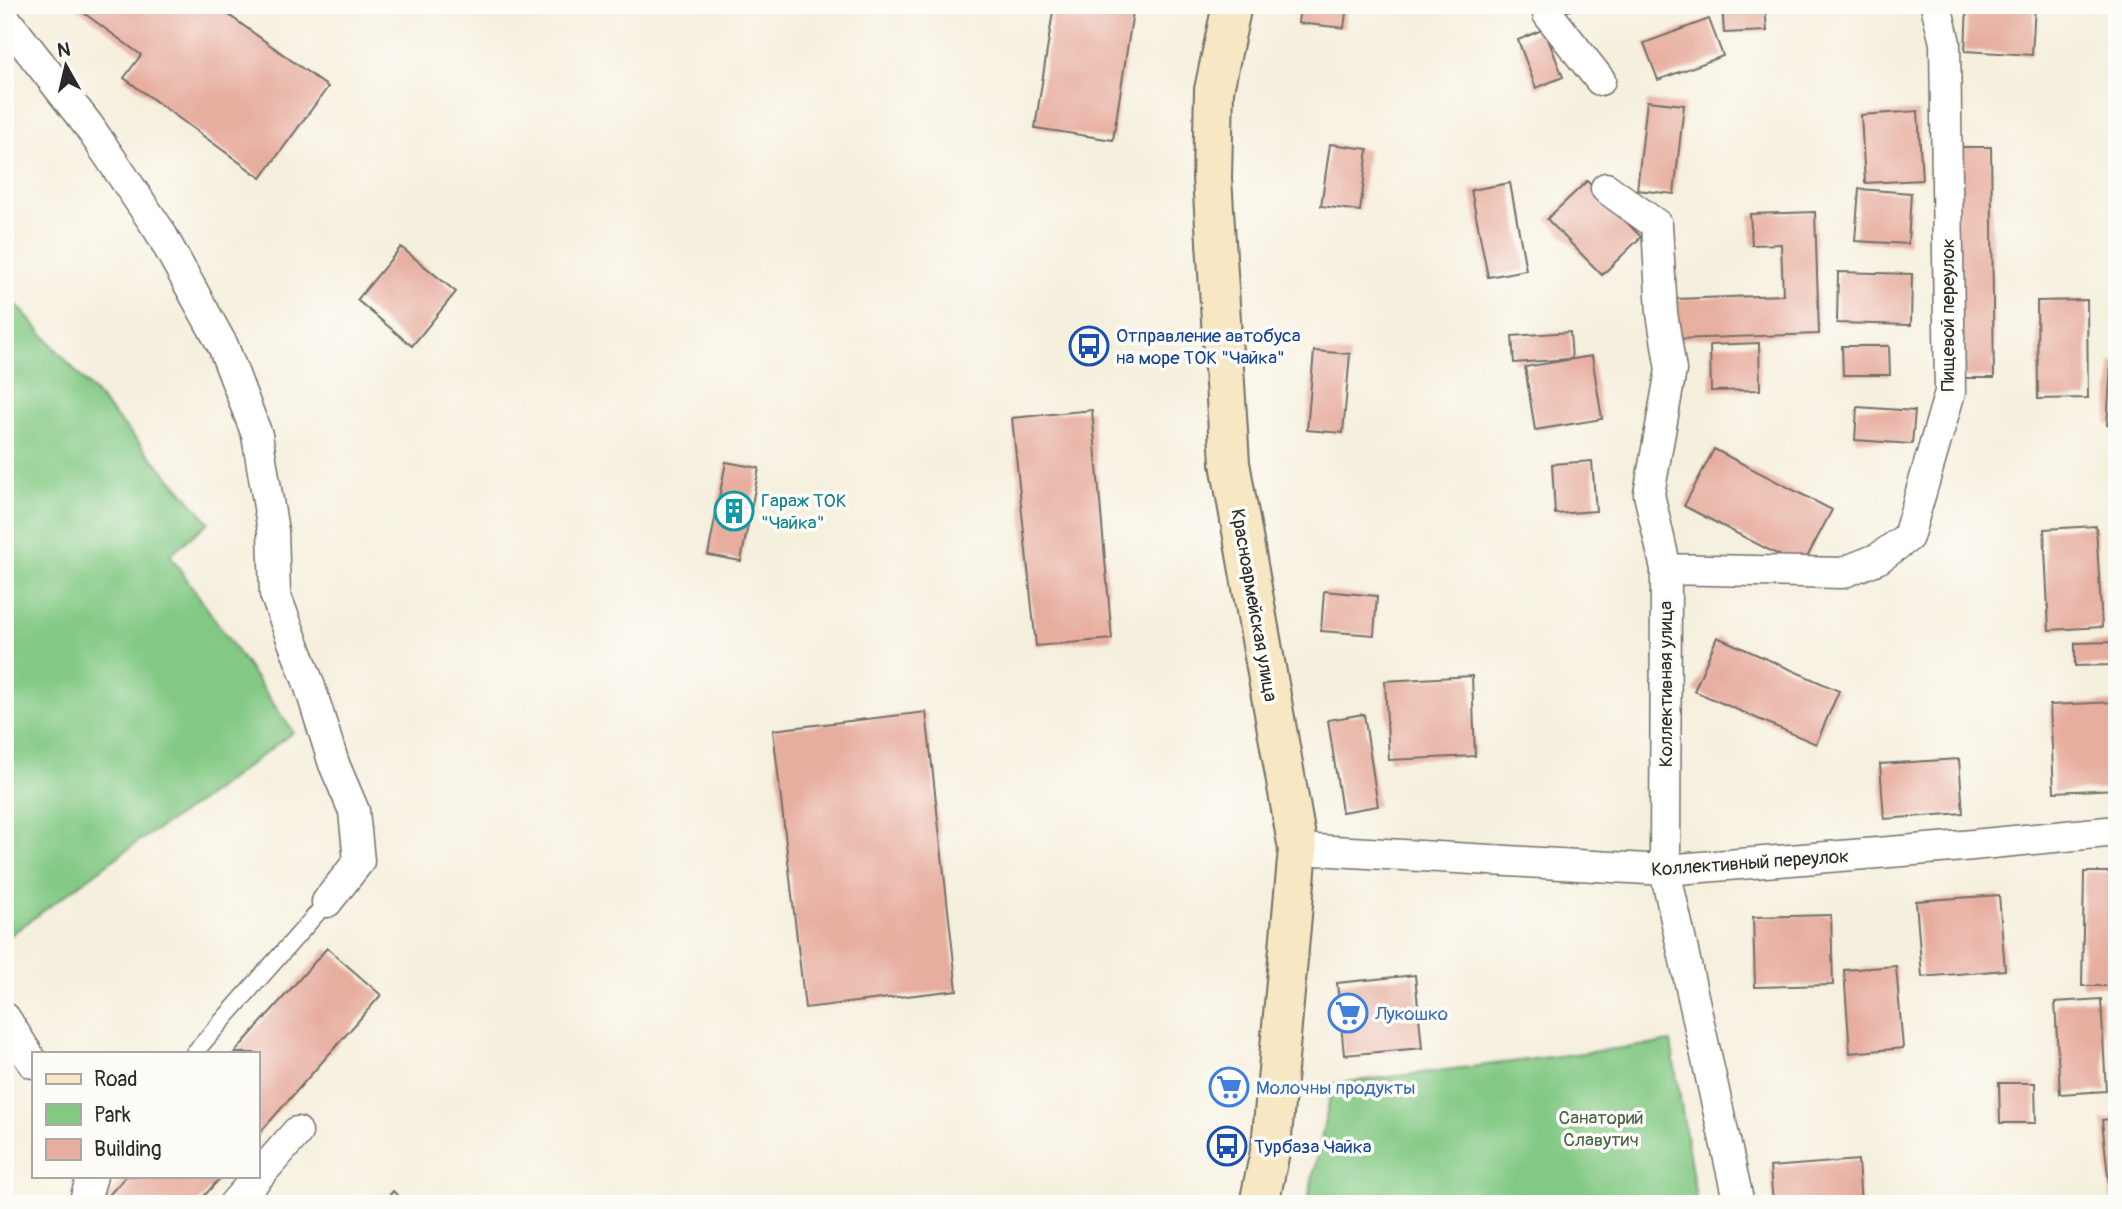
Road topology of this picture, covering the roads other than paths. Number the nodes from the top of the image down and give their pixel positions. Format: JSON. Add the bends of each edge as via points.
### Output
{"nodes":[{"id":1,"x":1232,"y":5,"type":"edge"},
{"id":2,"x":1546,"y":5,"type":"edge"},
{"id":3,"x":1936,"y":5,"type":"edge"},
{"id":4,"x":5,"y":19,"type":"edge"},
{"id":5,"x":1600,"y":80,"type":"dead end"},
{"id":6,"x":1606,"y":188,"type":"dead end"},
{"id":7,"x":1666,"y":569,"type":"junction"},
{"id":8,"x":2117,"y":831,"type":"edge"},
{"id":9,"x":1298,"y":849,"type":"junction"},
{"id":10,"x":1665,"y":870,"type":"junction"},
{"id":11,"x":327,"y":902,"type":"joint"},
{"id":12,"x":5,"y":1018,"type":"edge"},
{"id":13,"x":195,"y":1052,"type":"edge"},
{"id":14,"x":32,"y":1061,"type":"edge"},
{"id":15,"x":297,"y":1132,"type":"dead end"},
{"id":16,"x":259,"y":1175,"type":"edge"},
{"id":17,"x":91,"y":1178,"type":"edge"},
{"id":18,"x":257,"y":1178,"type":"edge"},
{"id":19,"x":84,"y":1204,"type":"edge"},
{"id":20,"x":234,"y":1204,"type":"edge"},
{"id":21,"x":1259,"y":1204,"type":"edge"},
{"id":22,"x":1739,"y":1204,"type":"edge"}],
"edges":[{"from":1,"to":9,"type":"main road","name":"Красноармейская улица","via":[[1214,90],[1212,178],[1230,463]]},
{"from":2,"to":5,"type":"street","via":[[1548,14]]},
{"from":3,"to":7,"type":"street","name":"Пищевой переулок","via":[[1945,43],[1950,392],[1908,537],[1879,558],[1842,573]]},
{"from":4,"to":11,"type":"street","via":[[88,125],[159,230],[223,346],[257,435],[274,531],[275,594],[354,811],[359,861]]},
{"from":6,"to":7,"type":"street","name":"Коллективная улица","via":[[1657,225],[1671,370],[1648,494]]},
{"from":7,"to":10,"type":"street","name":"Коллективная улица"},
{"from":8,"to":10,"type":"street","name":"Коллективный переулок"},
{"from":9,"to":10,"type":"street","name":"Коллективный переулок"},
{"from":9,"to":21,"type":"main road","name":"Красноармейская улица","via":[[1271,1147]]},
{"from":10,"to":22,"type":"street","name":"Коллективная улица"},
{"from":11,"to":13,"type":"lane"},
{"from":12,"to":14,"type":"street"},
{"from":15,"to":16,"type":"street"},
{"from":17,"to":19,"type":"street"},
{"from":18,"to":20,"type":"street"}]}
